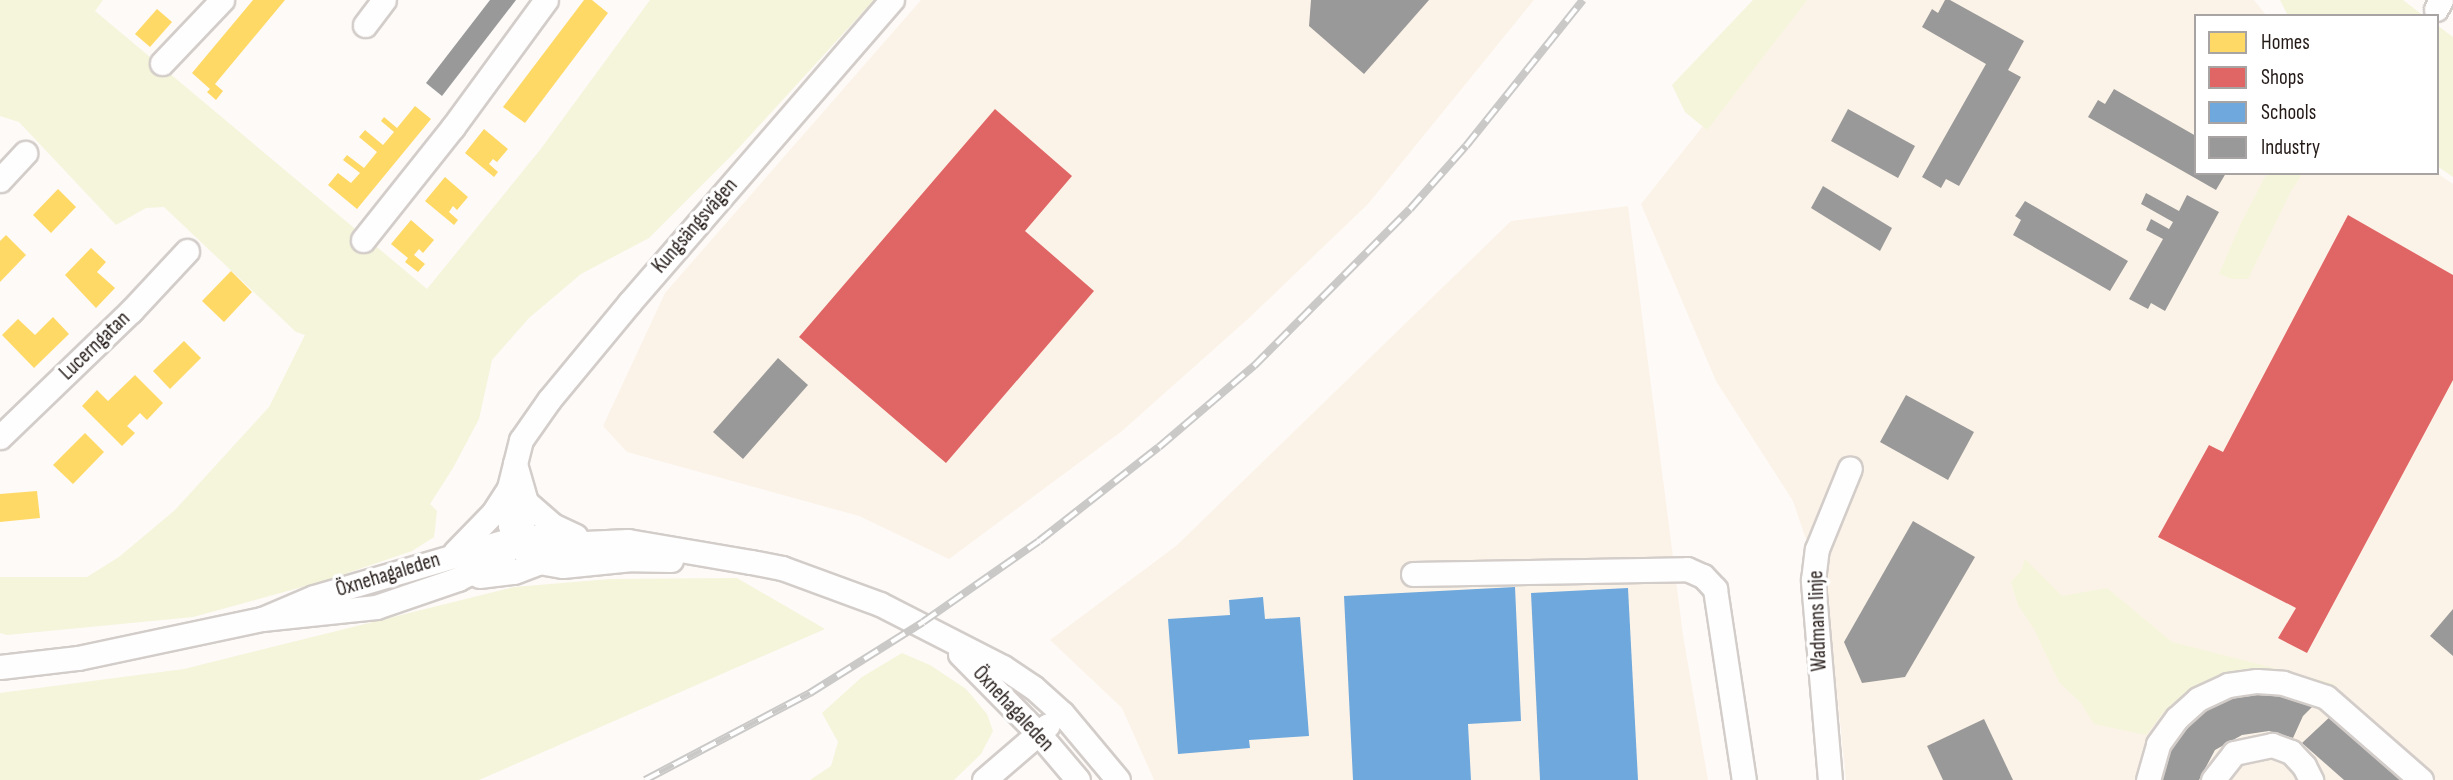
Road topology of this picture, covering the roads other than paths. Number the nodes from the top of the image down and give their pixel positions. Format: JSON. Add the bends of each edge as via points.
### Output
{"nodes":[{"id":1,"x":222,"y":0,"type":"edge"},
{"id":2,"x":384,"y":0,"type":"edge"},
{"id":3,"x":546,"y":0,"type":"edge"},
{"id":4,"x":892,"y":0,"type":"edge"},
{"id":5,"x":365,"y":25,"type":"dead end"},
{"id":6,"x":162,"y":63,"type":"dead end"},
{"id":7,"x":25,"y":153,"type":"dead end"},
{"id":8,"x":0,"y":180,"type":"edge"},
{"id":9,"x":363,"y":240,"type":"dead end"},
{"id":10,"x":187,"y":251,"type":"dead end"},
{"id":11,"x":0,"y":437,"type":"edge"},
{"id":12,"x":1850,"y":468,"type":"dead end"},
{"id":13,"x":518,"y":495,"type":"junction"},
{"id":14,"x":516,"y":538,"type":"junction"},
{"id":15,"x":593,"y":540,"type":"junction"},
{"id":16,"x":450,"y":556,"type":"junction"},
{"id":17,"x":540,"y":562,"type":"junction"},
{"id":18,"x":751,"y":562,"type":"junction"},
{"id":19,"x":1413,"y":574,"type":"dead end"},
{"id":20,"x":457,"y":579,"type":"junction"},
{"id":21,"x":262,"y":619,"type":"junction"},
{"id":22,"x":945,"y":640,"type":"junction"},
{"id":23,"x":0,"y":667,"type":"edge"},
{"id":24,"x":1062,"y":712,"type":"junction"},
{"id":25,"x":1039,"y":734,"type":"junction"},
{"id":26,"x":984,"y":780,"type":"edge"},
{"id":27,"x":1078,"y":780,"type":"edge"},
{"id":28,"x":1118,"y":780,"type":"edge"},
{"id":29,"x":1744,"y":780,"type":"edge"},
{"id":30,"x":1830,"y":780,"type":"edge"},
{"id":31,"x":2148,"y":780,"type":"edge"},
{"id":32,"x":2213,"y":780,"type":"edge"},
{"id":33,"x":2311,"y":780,"type":"edge"},
{"id":34,"x":2421,"y":780,"type":"edge"}],
"edges":[{"from":1,"to":6,"type":"street"},
{"from":2,"to":5,"type":"street"},
{"from":3,"to":9,"type":"street"},
{"from":4,"to":13,"type":"street","name":"Kungsängsvägen","via":[[528,427],[514,463]]},
{"from":7,"to":8,"type":"street"},
{"from":10,"to":11,"type":"street","name":"Lucerngatan"},
{"from":12,"to":30,"type":"street","name":"Wadmans linje","via":[[1817,549],[1813,580]]},
{"from":13,"to":14,"type":"street","name":"Kungsängsvägen","via":[[525,516]]},
{"from":13,"to":15,"type":"street","via":[[552,525]]},
{"from":13,"to":16,"type":"street","name":"Kungsängsvägen"},
{"from":14,"to":15,"type":"street","name":"Öxnehagaleden","via":[[542,537],[563,544]]},
{"from":14,"to":16,"type":"street","name":"Öxnehagaleden"},
{"from":14,"to":17,"type":"street","via":[[526,553]]},
{"from":14,"to":20,"type":"street","name":"Öxnehagaleden","via":[[502,557]]},
{"from":15,"to":18,"type":"street","name":"Öxnehagaleden","via":[[628,541]]},
{"from":16,"to":21,"type":"street","name":"Öxnehagaleden","via":[[314,597]]},
{"from":17,"to":18,"type":"street","name":"Öxnehagaleden","via":[[562,566],[632,559]]},
{"from":17,"to":20,"type":"street","name":"Öxnehagaleden","via":[[514,572]]},
{"from":18,"to":22,"type":"street","name":"Öxnehagaleden","via":[[782,568],[880,604]]},
{"from":19,"to":29,"type":"street","via":[[1687,569],[1703,576],[1714,589]]},
{"from":20,"to":21,"type":"street","name":"Öxnehagaleden","via":[[376,607]]},
{"from":21,"to":23,"type":"street","name":"Öxnehagaleden","via":[[78,658]]},
{"from":22,"to":24,"type":"street","name":"Öxnehagaleden","via":[[1003,667]]},
{"from":22,"to":25,"type":"street","name":"Öxnehagaleden"},
{"from":24,"to":25,"type":"street"},
{"from":24,"to":28,"type":"street","name":"Öxnehagaleden"},
{"from":25,"to":26,"type":"street"},
{"from":25,"to":27,"type":"street","name":"Öxnehagaleden"},
{"from":31,"to":34,"type":"street","via":[[2158,744],[2177,718],[2228,685],[2258,681],[2283,683],[2326,697]]},
{"from":32,"to":33,"type":"street","via":[[2234,753],[2272,745],[2291,752]]}]}
